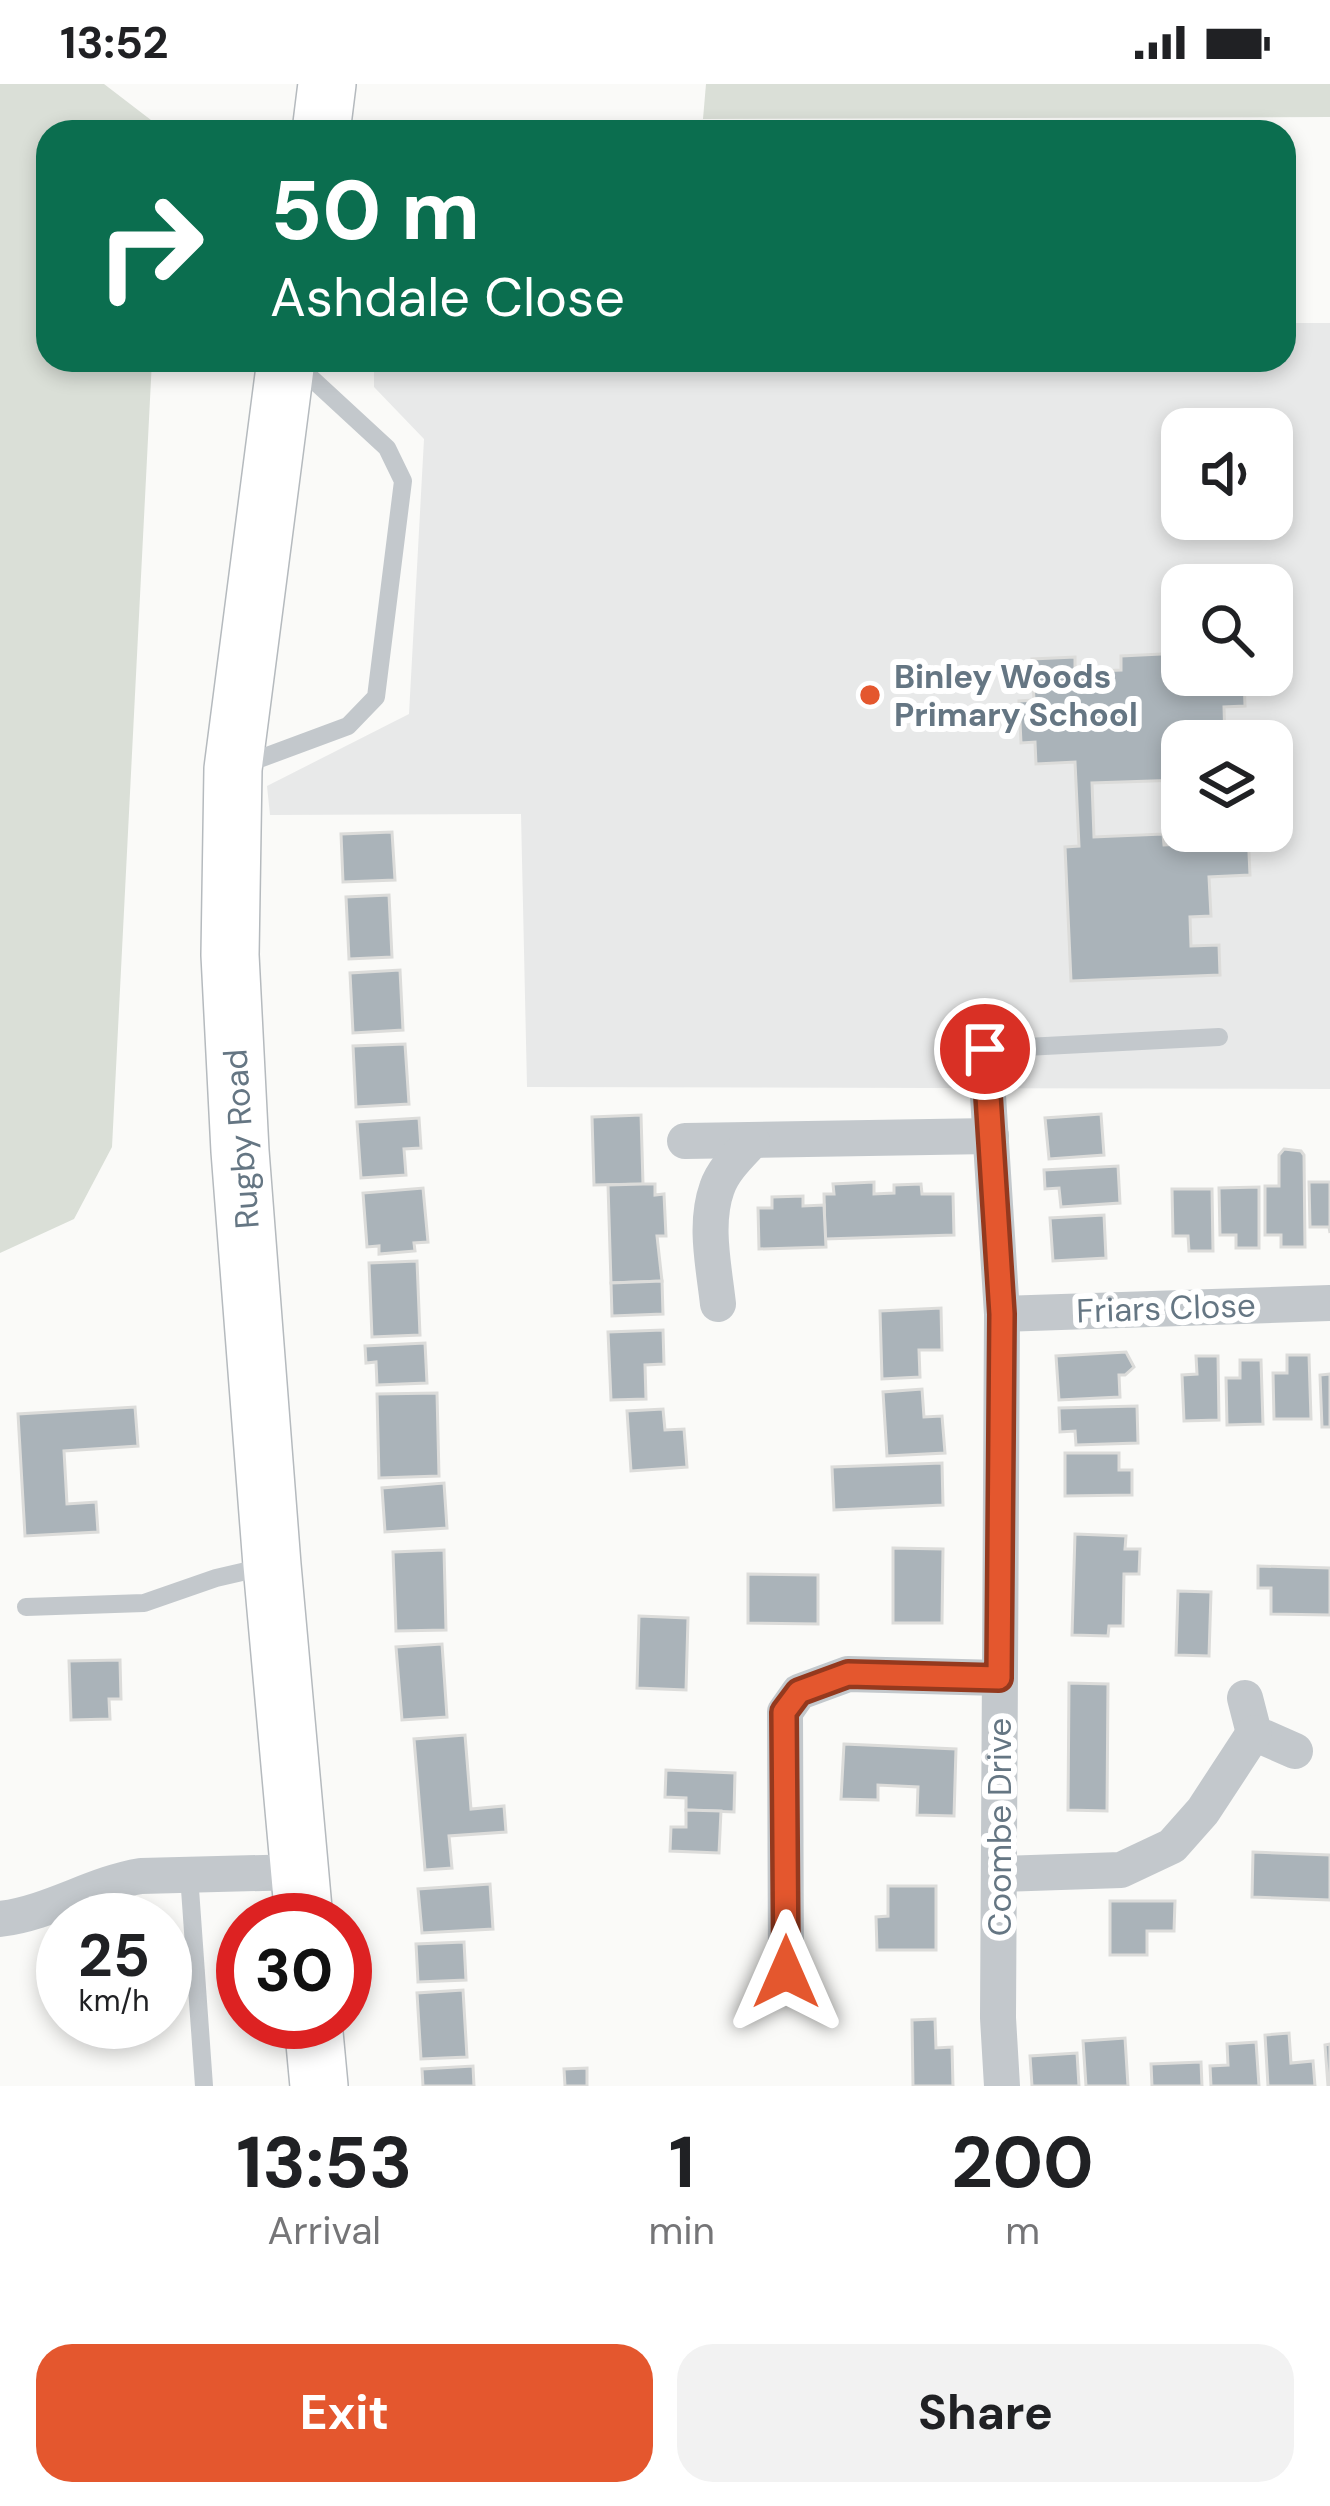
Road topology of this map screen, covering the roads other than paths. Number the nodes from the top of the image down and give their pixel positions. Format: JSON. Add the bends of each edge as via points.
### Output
{"nodes":[{"id":1,"x":327,"y":84,"type":"edge"},
{"id":2,"x":322,"y":120,"type":"edge"},
{"id":3,"x":287,"y":372,"type":"edge"},
{"id":4,"x":302,"y":372,"type":"edge"},
{"id":5,"x":233,"y":769,"type":"junction"},
{"id":6,"x":1219,"y":1037,"type":"dead end"},
{"id":7,"x":985,"y":1049,"type":"joint"},
{"id":8,"x":991,"y":1136,"type":"junction"},
{"id":9,"x":685,"y":1141,"type":"dead end"},
{"id":10,"x":752,"y":1142,"type":"junction"},
{"id":11,"x":1330,"y":1303,"type":"edge"},
{"id":12,"x":718,"y":1304,"type":"dead end"},
{"id":13,"x":1002,"y":1314,"type":"junction"},
{"id":14,"x":272,"y":1565,"type":"junction"},
{"id":15,"x":26,"y":1607,"type":"dead end"},
{"id":16,"x":999,"y":1678,"type":"junction"},
{"id":17,"x":1245,"y":1698,"type":"dead end"},
{"id":18,"x":1255,"y":1733,"type":"junction"},
{"id":19,"x":1294,"y":1750,"type":"dead end"},
{"id":20,"x":999,"y":1874,"type":"junction"},
{"id":21,"x":189,"y":1875,"type":"junction"},
{"id":22,"x":286,"y":1893,"type":"edge"},
{"id":23,"x":302,"y":1893,"type":"edge"},
{"id":24,"x":0,"y":1919,"type":"edge"},
{"id":25,"x":786,"y":1972,"type":"dead end"},
{"id":26,"x":316,"y":2049,"type":"edge"},
{"id":27,"x":204,"y":2086,"type":"edge"},
{"id":28,"x":319,"y":2086,"type":"edge"},
{"id":29,"x":1002,"y":2086,"type":"edge"}],
"edges":[{"from":1,"to":2,"type":"main road"},
{"from":3,"to":5,"type":"main road","name":"Rugby Road"},
{"from":4,"to":5,"type":"lane","via":[[387,448],[403,481],[376,697],[348,726]]},
{"from":5,"to":14,"type":"main road","name":"Rugby Road","via":[[230,956]]},
{"from":6,"to":7,"type":"lane"},
{"from":7,"to":8,"type":"street","name":"Coombe Drive"},
{"from":8,"to":10,"type":"street"},
{"from":8,"to":13,"type":"street","name":"Coombe Drive"},
{"from":9,"to":10,"type":"street"},
{"from":10,"to":12,"type":"street","via":[[717,1188],[710,1233]]},
{"from":11,"to":13,"type":"street","name":"Friars Close"},
{"from":13,"to":16,"type":"street","name":"Coombe Drive"},
{"from":14,"to":15,"type":"lane","via":[[144,1603]]},
{"from":14,"to":23,"type":"main road","name":"Rugby Road"},
{"from":16,"to":20,"type":"street","name":"Coombe Drive"},
{"from":16,"to":25,"type":"street","via":[[848,1674],[799,1692],[784,1712]]},
{"from":17,"to":18,"type":"street"},
{"from":18,"to":19,"type":"street"},
{"from":18,"to":20,"type":"street","via":[[1172,1846],[1121,1870]]},
{"from":20,"to":29,"type":"street","name":"Coombe Drive"},
{"from":21,"to":22,"type":"street"},
{"from":21,"to":24,"type":"street","via":[[118,1880]]},
{"from":21,"to":27,"type":"lane"},
{"from":26,"to":28,"type":"main road"}]}
